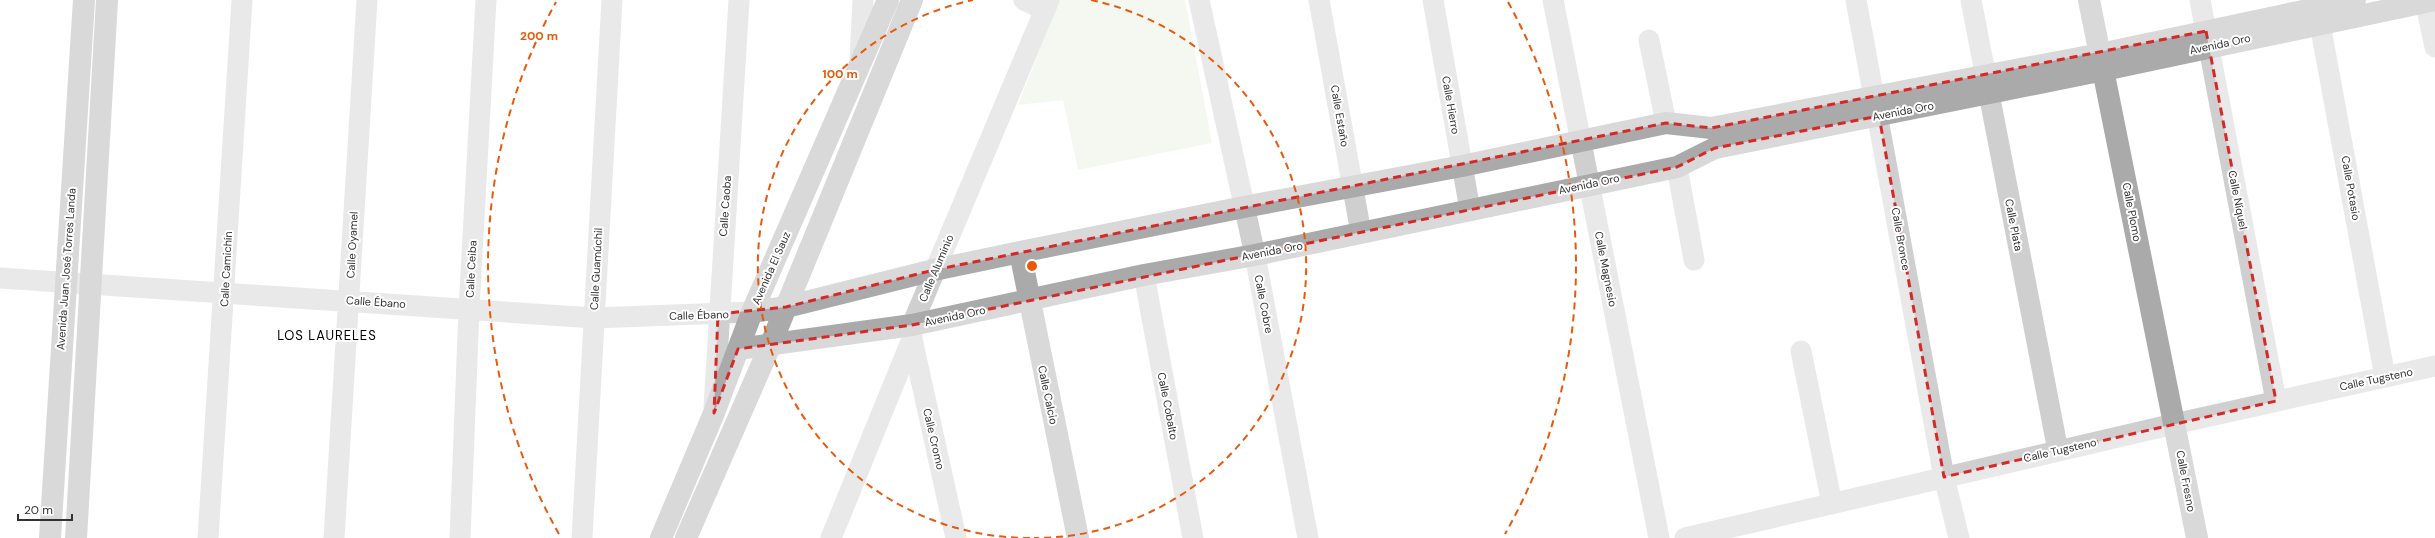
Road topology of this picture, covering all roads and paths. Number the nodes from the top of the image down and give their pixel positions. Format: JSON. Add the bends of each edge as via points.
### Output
{"nodes":[{"id":1,"x":84,"y":0,"type":"edge"},
{"id":2,"x":107,"y":0,"type":"edge"},
{"id":3,"x":242,"y":0,"type":"edge"},
{"id":4,"x":367,"y":0,"type":"edge"},
{"id":5,"x":486,"y":0,"type":"edge"},
{"id":6,"x":612,"y":0,"type":"edge"},
{"id":7,"x":739,"y":0,"type":"edge"},
{"id":8,"x":863,"y":0,"type":"edge"},
{"id":9,"x":888,"y":0,"type":"edge"},
{"id":10,"x":912,"y":0,"type":"edge"},
{"id":11,"x":1024,"y":0,"type":"edge"},
{"id":12,"x":1199,"y":0,"type":"edge"},
{"id":13,"x":1319,"y":0,"type":"edge"},
{"id":14,"x":1433,"y":0,"type":"edge"},
{"id":15,"x":1553,"y":0,"type":"edge"},
{"id":16,"x":1856,"y":0,"type":"edge"},
{"id":17,"x":1971,"y":0,"type":"edge"},
{"id":18,"x":2089,"y":0,"type":"edge"},
{"id":19,"x":2200,"y":0,"type":"edge"},
{"id":20,"x":2355,"y":0,"type":"edge"},
{"id":21,"x":2429,"y":1,"type":"edge"},
{"id":22,"x":1047,"y":5,"type":"edge"},
{"id":23,"x":2318,"y":11,"type":"edge"},
{"id":24,"x":2208,"y":39,"type":"junction"},
{"id":25,"x":1649,"y":40,"type":"dead end"},
{"id":26,"x":2435,"y":47,"type":"edge"},
{"id":27,"x":2102,"y":62,"type":"junction"},
{"id":28,"x":859,"y":70,"type":"junction"},
{"id":29,"x":1987,"y":85,"type":"junction"},
{"id":30,"x":1877,"y":106,"type":"junction"},
{"id":31,"x":1666,"y":124,"type":"junction"},
{"id":32,"x":1580,"y":142,"type":"junction"},
{"id":33,"x":1462,"y":166,"type":"junction"},
{"id":34,"x":1677,"y":167,"type":"junction"},
{"id":35,"x":1590,"y":184,"type":"junction"},
{"id":36,"x":1352,"y":187,"type":"junction"},
{"id":37,"x":1244,"y":207,"type":"junction"},
{"id":38,"x":1470,"y":210,"type":"junction"},
{"id":39,"x":1361,"y":233,"type":"junction"},
{"id":40,"x":1020,"y":252,"type":"junction"},
{"id":41,"x":1255,"y":254,"type":"junction"},
{"id":42,"x":1694,"y":260,"type":"dead end"},
{"id":43,"x":934,"y":270,"type":"junction"},
{"id":44,"x":1144,"y":275,"type":"junction"},
{"id":45,"x":0,"y":278,"type":"edge"},
{"id":46,"x":65,"y":282,"type":"junction"},
{"id":47,"x":92,"y":283,"type":"junction"},
{"id":48,"x":224,"y":295,"type":"junction"},
{"id":49,"x":349,"y":300,"type":"junction"},
{"id":50,"x":1028,"y":300,"type":"junction"},
{"id":51,"x":786,"y":307,"type":"junction"},
{"id":52,"x":469,"y":309,"type":"junction"},
{"id":53,"x":752,"y":312,"type":"junction"},
{"id":54,"x":718,"y":314,"type":"junction"},
{"id":55,"x":594,"y":318,"type":"junction"},
{"id":56,"x":912,"y":332,"type":"junction"},
{"id":57,"x":770,"y":346,"type":"junction"},
{"id":58,"x":738,"y":349,"type":"junction"},
{"id":59,"x":1801,"y":352,"type":"dead end"},
{"id":60,"x":2435,"y":366,"type":"edge"},
{"id":61,"x":2385,"y":377,"type":"junction"},
{"id":62,"x":2276,"y":401,"type":"junction"},
{"id":63,"x":714,"y":413,"type":"junction"},
{"id":64,"x":2174,"y":424,"type":"junction"},
{"id":65,"x":2058,"y":451,"type":"junction"},
{"id":66,"x":1944,"y":477,"type":"junction"},
{"id":67,"x":1832,"y":504,"type":"junction"},
{"id":68,"x":1717,"y":534,"type":"edge"},
{"id":69,"x":50,"y":538,"type":"edge"},
{"id":70,"x":76,"y":538,"type":"edge"},
{"id":71,"x":208,"y":538,"type":"edge"},
{"id":72,"x":334,"y":538,"type":"edge"},
{"id":73,"x":460,"y":538,"type":"edge"},
{"id":74,"x":582,"y":538,"type":"edge"},
{"id":75,"x":660,"y":538,"type":"edge"},
{"id":76,"x":686,"y":538,"type":"edge"},
{"id":77,"x":831,"y":538,"type":"edge"},
{"id":78,"x":956,"y":538,"type":"edge"},
{"id":79,"x":1078,"y":538,"type":"edge"},
{"id":80,"x":1193,"y":538,"type":"edge"},
{"id":81,"x":1308,"y":538,"type":"edge"},
{"id":82,"x":1659,"y":538,"type":"edge"},
{"id":83,"x":1685,"y":538,"type":"edge"},
{"id":84,"x":1959,"y":538,"type":"edge"},
{"id":85,"x":2197,"y":538,"type":"edge"}],
"edges":[{"from":1,"to":46,"type":"main road","name":"Avenida Juan José Torres Landa"},
{"from":2,"to":47,"type":"main road"},
{"from":3,"to":48,"type":"street","name":"Calle Camichín"},
{"from":4,"to":49,"type":"street","name":"Calle Oyamel"},
{"from":5,"to":52,"type":"street","name":"Calle Ceiba"},
{"from":6,"to":55,"type":"street","name":"Calle Guamúchil"},
{"from":7,"to":54,"type":"street","name":"Calle Caoba"},
{"from":8,"to":28,"type":"street"},
{"from":9,"to":28,"type":"main road","name":"Avenida El Sauz"},
{"from":10,"to":51,"type":"main road"},
{"from":11,"to":22,"type":"street"},
{"from":12,"to":37,"type":"street","name":"Calle Cobre"},
{"from":13,"to":36,"type":"street","name":"Calle Estaño"},
{"from":14,"to":33,"type":"street","name":"Calle Hierro"},
{"from":15,"to":32,"type":"street","name":"Calle Magnesio"},
{"from":16,"to":30,"type":"street","name":"Calle Bronce"},
{"from":17,"to":29,"type":"street","name":"Calle Plata"},
{"from":18,"to":27,"type":"main road","name":"Calle Plomo"},
{"from":19,"to":24,"type":"street","name":"Calle Níquel"},
{"from":20,"to":23,"type":"main road","name":"Avenida Oro"},
{"from":21,"to":23,"type":"main road","name":"Avenida Oro"},
{"from":21,"to":26,"type":"street"},
{"from":22,"to":43,"type":"street","name":"Calle Aluminio"},
{"from":23,"to":24,"type":"main road","name":"Avenida Oro"},
{"from":23,"to":61,"type":"street","name":"Calle Potasio"},
{"from":24,"to":27,"type":"main road","name":"Avenida Oro"},
{"from":24,"to":62,"type":"street","name":"Calle Níquel"},
{"from":25,"to":31,"type":"street"},
{"from":27,"to":29,"type":"main road","name":"Avenida Oro"},
{"from":27,"to":64,"type":"main road","name":"Calle Plomo"},
{"from":28,"to":53,"type":"main road","name":"Avenida El Sauz"},
{"from":29,"to":30,"type":"main road","name":"Avenida Oro"},
{"from":29,"to":65,"type":"street","name":"Calle Plata"},
{"from":30,"to":31,"type":"main road","name":"Avenida Oro","via":[[1711,128]]},
{"from":30,"to":34,"type":"main road","name":"Avenida Oro","via":[[1715,148]]},
{"from":30,"to":66,"type":"street","name":"Calle Bronce"},
{"from":31,"to":32,"type":"main road","name":"Avenida Oro"},
{"from":32,"to":33,"type":"main road","name":"Avenida Oro"},
{"from":32,"to":35,"type":"street","name":"Calle Magnesio"},
{"from":33,"to":36,"type":"main road","name":"Avenida Oro"},
{"from":33,"to":38,"type":"street","name":"Calle Hierro"},
{"from":34,"to":35,"type":"main road","name":"Avenida Oro"},
{"from":34,"to":42,"type":"street"},
{"from":35,"to":38,"type":"main road","name":"Avenida Oro"},
{"from":35,"to":82,"type":"street","name":"Calle Magnesio"},
{"from":36,"to":37,"type":"main road","name":"Avenida Oro"},
{"from":36,"to":39,"type":"street","name":"Calle Estaño"},
{"from":37,"to":40,"type":"main road","name":"Avenida Oro"},
{"from":37,"to":41,"type":"street","name":"Calle Cobre"},
{"from":38,"to":39,"type":"main road","name":"Avenida Oro"},
{"from":39,"to":41,"type":"main road","name":"Avenida Oro"},
{"from":40,"to":43,"type":"main road","name":"Avenida Oro"},
{"from":40,"to":50,"type":"main road","name":"Calle Calcio"},
{"from":41,"to":44,"type":"main road","name":"Avenida Oro"},
{"from":41,"to":81,"type":"street","name":"Calle Cobre"},
{"from":43,"to":51,"type":"main road","name":"Avenida Oro"},
{"from":43,"to":56,"type":"street","name":"Calle Aluminio"},
{"from":44,"to":50,"type":"main road","name":"Avenida Oro"},
{"from":44,"to":80,"type":"street","name":"Calle Cobalto"},
{"from":45,"to":46,"type":"street","name":"Calle Ébano"},
{"from":46,"to":47,"type":"street","name":"Calle Ébano"},
{"from":46,"to":69,"type":"main road","name":"Avenida Juan José Torres Landa"},
{"from":47,"to":48,"type":"street","name":"Calle Ébano"},
{"from":47,"to":70,"type":"main road"},
{"from":48,"to":49,"type":"street","name":"Calle Ébano"},
{"from":48,"to":71,"type":"street","name":"Calle Camichín"},
{"from":49,"to":52,"type":"street","name":"Calle Ébano"},
{"from":49,"to":72,"type":"street","name":"Calle Oyamel"},
{"from":50,"to":56,"type":"main road","name":"Avenida Oro"},
{"from":50,"to":79,"type":"main road","name":"Calle Calcio"},
{"from":51,"to":53,"type":"main road","name":"Avenida Oro"},
{"from":51,"to":57,"type":"main road"},
{"from":52,"to":55,"type":"street","name":"Calle Ébano"},
{"from":52,"to":73,"type":"street","name":"Calle Ceiba"},
{"from":53,"to":54,"type":"street","name":"Calle Ébano"},
{"from":53,"to":58,"type":"main road","name":"Avenida El Sauz"},
{"from":54,"to":55,"type":"street","name":"Calle Ébano"},
{"from":54,"to":63,"type":"street","name":"Calle Caoba"},
{"from":55,"to":74,"type":"street","name":"Calle Guamúchil"},
{"from":56,"to":57,"type":"main road","name":"Avenida Oro"},
{"from":56,"to":77,"type":"street","name":"Calle Aluminio"},
{"from":56,"to":78,"type":"street","name":"Calle Cromo"},
{"from":57,"to":58,"type":"main road","name":"Avenida Oro"},
{"from":57,"to":76,"type":"main road"},
{"from":58,"to":63,"type":"main road","name":"Avenida El Sauz"},
{"from":59,"to":67,"type":"street"},
{"from":60,"to":61,"type":"street","name":"Calle Tugsteno"},
{"from":61,"to":62,"type":"street","name":"Calle Tugsteno"},
{"from":62,"to":64,"type":"street","name":"Calle Tugsteno"},
{"from":63,"to":75,"type":"main road","name":"Avenida El Sauz"},
{"from":64,"to":65,"type":"street","name":"Calle Tugsteno"},
{"from":64,"to":85,"type":"main road","name":"Calle Fresno"},
{"from":65,"to":66,"type":"street","name":"Calle Tugsteno"},
{"from":66,"to":67,"type":"street","name":"Calle Tugsteno"},
{"from":66,"to":84,"type":"street","name":"Calle Bronce"},
{"from":67,"to":68,"type":"street","name":"Calle Tugsteno"},
{"from":68,"to":83,"type":"street","name":"Calle Tugsteno"}]}
